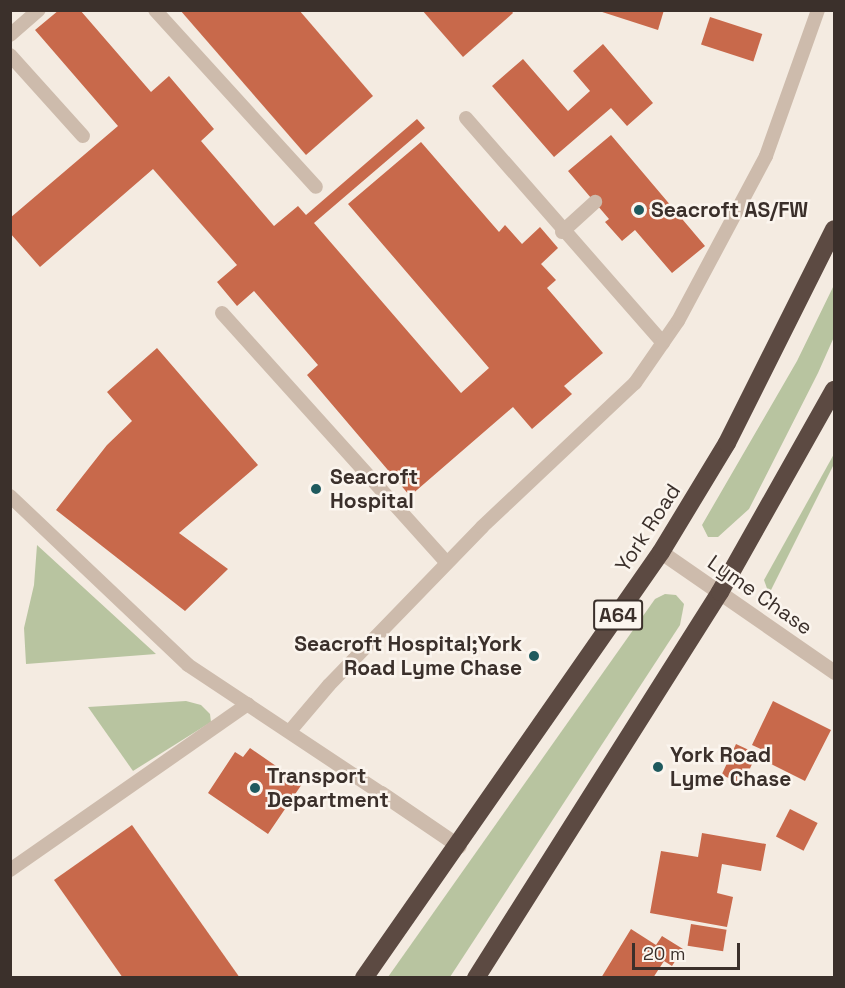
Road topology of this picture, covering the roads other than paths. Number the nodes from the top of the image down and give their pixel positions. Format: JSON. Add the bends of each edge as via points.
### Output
{"nodes":[{"id":1,"x":39,"y":10,"type":"edge"},
{"id":2,"x":155,"y":10,"type":"edge"},
{"id":3,"x":818,"y":10,"type":"edge"},
{"id":4,"x":10,"y":35,"type":"edge"},
{"id":5,"x":10,"y":55,"type":"edge"},
{"id":6,"x":466,"y":118,"type":"dead end"},
{"id":7,"x":83,"y":136,"type":"dead end"},
{"id":8,"x":316,"y":187,"type":"dead end"},
{"id":9,"x":595,"y":202,"type":"dead end"},
{"id":10,"x":834,"y":229,"type":"edge"},
{"id":11,"x":562,"y":232,"type":"junction"},
{"id":12,"x":222,"y":313,"type":"dead end"},
{"id":13,"x":663,"y":343,"type":"junction"},
{"id":14,"x":834,"y":390,"type":"edge"},
{"id":15,"x":10,"y":496,"type":"edge"},
{"id":16,"x":661,"y":552,"type":"junction"},
{"id":17,"x":447,"y":563,"type":"junction"},
{"id":18,"x":720,"y":592,"type":"junction"},
{"id":19,"x":834,"y":672,"type":"edge"},
{"id":20,"x":248,"y":704,"type":"junction"},
{"id":21,"x":290,"y":731,"type":"junction"},
{"id":22,"x":381,"y":793,"type":"joint"},
{"id":23,"x":459,"y":846,"type":"junction"},
{"id":24,"x":10,"y":870,"type":"edge"},
{"id":25,"x":364,"y":978,"type":"edge"},
{"id":26,"x":476,"y":978,"type":"edge"}],
"edges":[{"from":1,"to":4,"type":"lane"},
{"from":2,"to":8,"type":"lane"},
{"from":3,"to":13,"type":"lane","via":[[766,156]]},
{"from":5,"to":7,"type":"lane"},
{"from":6,"to":11,"type":"lane"},
{"from":9,"to":11,"type":"lane"},
{"from":10,"to":16,"type":"highway","name":"York Road","number":"A64","via":[[727,443]]},
{"from":11,"to":13,"type":"lane"},
{"from":12,"to":17,"type":"lane"},
{"from":13,"to":17,"type":"lane","via":[[635,383]]},
{"from":14,"to":18,"type":"highway"},
{"from":15,"to":20,"type":"lane","via":[[188,665]]},
{"from":16,"to":18,"type":"street","name":"Lyme Chase"},
{"from":16,"to":23,"type":"highway","name":"York Road","number":"A64"},
{"from":17,"to":21,"type":"lane"},
{"from":18,"to":19,"type":"street","name":"Lyme Chase"},
{"from":18,"to":26,"type":"highway"},
{"from":20,"to":21,"type":"lane"},
{"from":20,"to":24,"type":"lane"},
{"from":21,"to":22,"type":"lane"},
{"from":22,"to":23,"type":"street"},
{"from":23,"to":25,"type":"highway","name":"York Road","number":"A64"}]}
